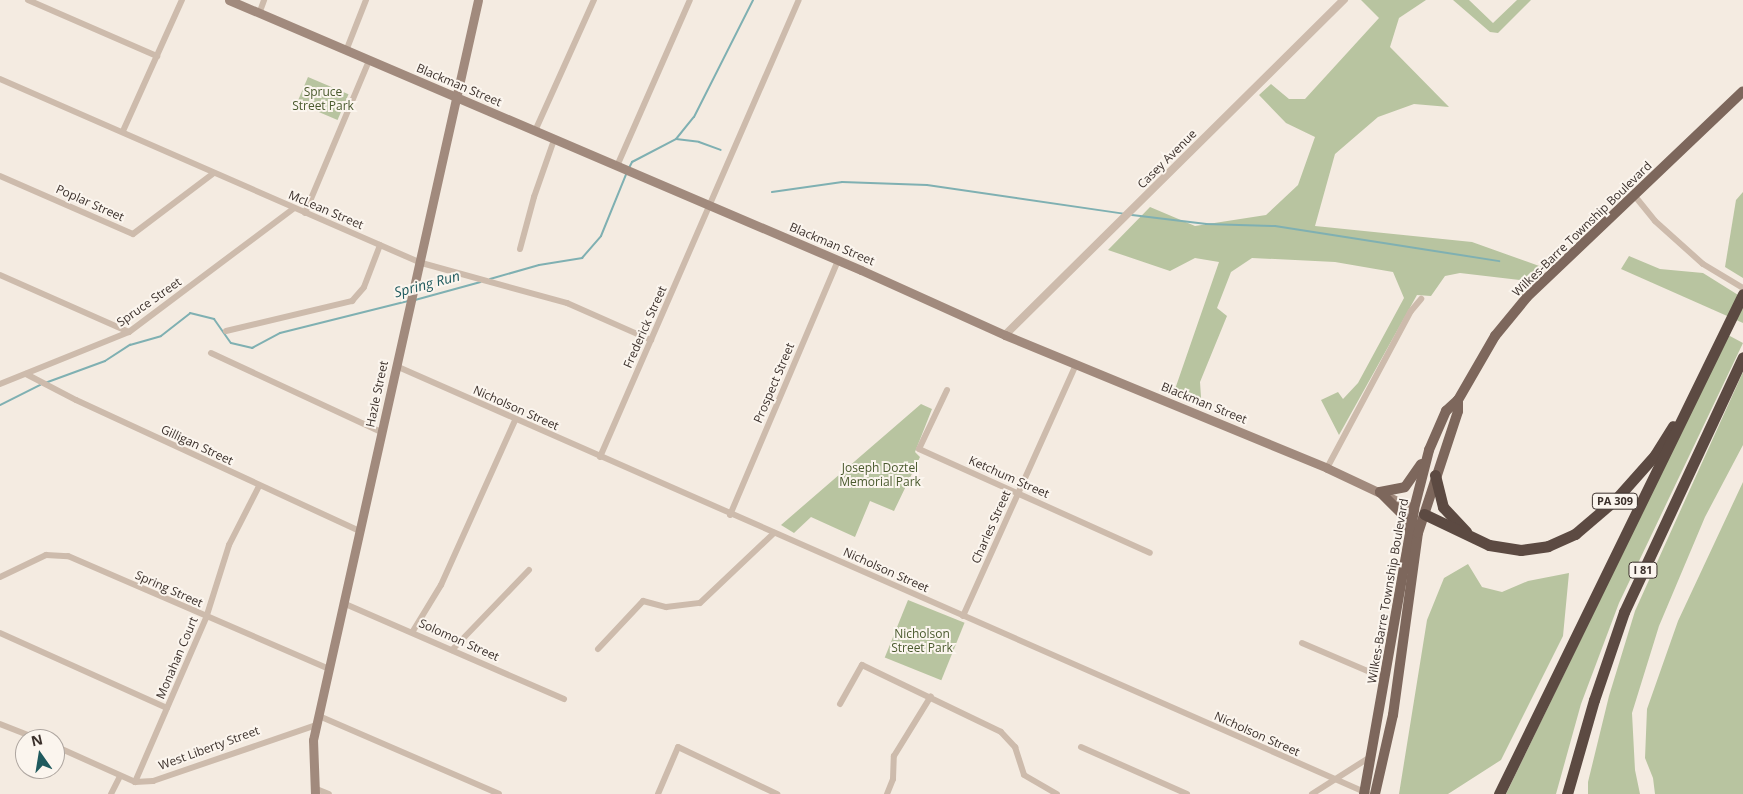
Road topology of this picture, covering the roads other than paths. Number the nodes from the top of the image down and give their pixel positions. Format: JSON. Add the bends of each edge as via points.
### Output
{"nodes":[{"id":1,"x":28,"y":0,"type":"edge"},
{"id":2,"x":182,"y":0,"type":"edge"},
{"id":3,"x":229,"y":0,"type":"edge"},
{"id":4,"x":264,"y":0,"type":"edge"},
{"id":5,"x":366,"y":0,"type":"edge"},
{"id":6,"x":478,"y":0,"type":"edge"},
{"id":7,"x":594,"y":0,"type":"edge"},
{"id":8,"x":689,"y":0,"type":"edge"},
{"id":9,"x":799,"y":0,"type":"edge"},
{"id":10,"x":1344,"y":0,"type":"edge"},
{"id":11,"x":259,"y":14,"type":"junction"},
{"id":12,"x":346,"y":51,"type":"junction"},
{"id":13,"x":157,"y":56,"type":"junction"},
{"id":14,"x":369,"y":61,"type":"junction"},
{"id":15,"x":0,"y":79,"type":"edge"},
{"id":16,"x":1743,"y":92,"type":"edge"},
{"id":17,"x":457,"y":97,"type":"junction"},
{"id":18,"x":123,"y":131,"type":"junction"},
{"id":19,"x":535,"y":131,"type":"junction"},
{"id":20,"x":554,"y":140,"type":"junction"},
{"id":21,"x":624,"y":169,"type":"junction"},
{"id":22,"x":214,"y":173,"type":"junction"},
{"id":23,"x":0,"y":176,"type":"edge"},
{"id":24,"x":1634,"y":195,"type":"junction"},
{"id":25,"x":710,"y":206,"type":"junction"},
{"id":26,"x":294,"y":208,"type":"junction"},
{"id":27,"x":305,"y":213,"type":"junction"},
{"id":28,"x":380,"y":245,"type":"junction"},
{"id":29,"x":520,"y":249,"type":"dead end"},
{"id":30,"x":838,"y":260,"type":"junction"},
{"id":31,"x":418,"y":262,"type":"junction"},
{"id":32,"x":0,"y":276,"type":"edge"},
{"id":33,"x":1743,"y":288,"type":"edge"},
{"id":34,"x":1743,"y":294,"type":"edge"},
{"id":35,"x":1420,"y":299,"type":"dead end"},
{"id":36,"x":226,"y":331,"type":"dead end"},
{"id":37,"x":129,"y":332,"type":"junction"},
{"id":38,"x":1005,"y":335,"type":"junction"},
{"id":39,"x":651,"y":340,"type":"junction"},
{"id":40,"x":211,"y":353,"type":"dead end"},
{"id":41,"x":1743,"y":357,"type":"edge"},
{"id":42,"x":1076,"y":364,"type":"junction"},
{"id":43,"x":396,"y":366,"type":"junction"},
{"id":44,"x":26,"y":374,"type":"junction"},
{"id":45,"x":1705,"y":374,"type":"junction"},
{"id":46,"x":0,"y":384,"type":"edge"},
{"id":47,"x":947,"y":390,"type":"dead end"},
{"id":48,"x":1458,"y":400,"type":"junction"},
{"id":49,"x":515,"y":420,"type":"junction"},
{"id":50,"x":381,"y":432,"type":"junction"},
{"id":51,"x":1429,"y":450,"type":"junction"},
{"id":52,"x":600,"y":458,"type":"junction"},
{"id":53,"x":1327,"y":468,"type":"junction"},
{"id":54,"x":1435,"y":475,"type":"junction"},
{"id":55,"x":259,"y":486,"type":"junction"},
{"id":56,"x":1380,"y":492,"type":"junction"},
{"id":57,"x":1018,"y":493,"type":"junction"},
{"id":58,"x":1419,"y":512,"type":"junction"},
{"id":59,"x":730,"y":515,"type":"junction"},
{"id":60,"x":1410,"y":530,"type":"junction"},
{"id":61,"x":360,"y":531,"type":"junction"},
{"id":62,"x":774,"y":533,"type":"junction"},
{"id":63,"x":1474,"y":540,"type":"junction"},
{"id":64,"x":1150,"y":553,"type":"dead end"},
{"id":65,"x":529,"y":570,"type":"dead end"},
{"id":66,"x":0,"y":577,"type":"edge"},
{"id":67,"x":343,"y":603,"type":"junction"},
{"id":68,"x":963,"y":616,"type":"junction"},
{"id":69,"x":206,"y":618,"type":"junction"},
{"id":70,"x":413,"y":631,"type":"junction"},
{"id":71,"x":0,"y":633,"type":"edge"},
{"id":72,"x":1302,"y":643,"type":"dead end"},
{"id":73,"x":598,"y":649,"type":"dead end"},
{"id":74,"x":452,"y":650,"type":"junction"},
{"id":75,"x":329,"y":668,"type":"junction"},
{"id":76,"x":1386,"y":679,"type":"junction"},
{"id":77,"x":931,"y":696,"type":"junction"},
{"id":78,"x":564,"y":699,"type":"dead end"},
{"id":79,"x":840,"y":704,"type":"dead end"},
{"id":80,"x":167,"y":708,"type":"junction"},
{"id":81,"x":318,"y":720,"type":"junction"},
{"id":82,"x":0,"y":724,"type":"edge"},
{"id":83,"x":15,"y":730,"type":"edge"},
{"id":84,"x":1081,"y":747,"type":"dead end"},
{"id":85,"x":65,"y":751,"type":"edge"},
{"id":86,"x":1372,"y":755,"type":"junction"},
{"id":87,"x":120,"y":776,"type":"junction"},
{"id":88,"x":1335,"y":781,"type":"junction"},
{"id":89,"x":135,"y":782,"type":"junction"},
{"id":90,"x":315,"y":791,"type":"edge"},
{"id":91,"x":112,"y":794,"type":"edge"},
{"id":92,"x":329,"y":794,"type":"edge"},
{"id":93,"x":499,"y":794,"type":"edge"},
{"id":94,"x":658,"y":794,"type":"edge"},
{"id":95,"x":777,"y":794,"type":"edge"},
{"id":96,"x":887,"y":794,"type":"edge"},
{"id":97,"x":1057,"y":794,"type":"edge"},
{"id":98,"x":1187,"y":794,"type":"edge"},
{"id":99,"x":1312,"y":794,"type":"edge"},
{"id":100,"x":1366,"y":794,"type":"edge"},
{"id":101,"x":1375,"y":794,"type":"edge"},
{"id":102,"x":1499,"y":794,"type":"edge"},
{"id":103,"x":1567,"y":794,"type":"edge"}],
"edges":[{"from":1,"to":13,"type":"street"},
{"from":2,"to":13,"type":"street"},
{"from":3,"to":11,"type":"main road","name":"Blackman Street"},
{"from":4,"to":11,"type":"street"},
{"from":5,"to":12,"type":"street"},
{"from":6,"to":17,"type":"main road","name":"Hazle Street"},
{"from":7,"to":19,"type":"street"},
{"from":8,"to":21,"type":"street"},
{"from":9,"to":25,"type":"street","name":"Frederick Street"},
{"from":10,"to":38,"type":"street","name":"Casey Avenue"},
{"from":11,"to":12,"type":"main road","name":"Blackman Street"},
{"from":12,"to":14,"type":"main road","name":"Blackman Street"},
{"from":13,"to":18,"type":"street"},
{"from":14,"to":17,"type":"main road","name":"Blackman Street"},
{"from":14,"to":27,"type":"street"},
{"from":15,"to":18,"type":"street","name":"McLean Street"},
{"from":16,"to":24,"type":"main road","name":"Wilkes-Barre Township Boulevard"},
{"from":17,"to":19,"type":"main road","name":"Blackman Street"},
{"from":17,"to":31,"type":"main road","name":"Hazle Street"},
{"from":18,"to":22,"type":"street","name":"McLean Street"},
{"from":19,"to":20,"type":"main road","name":"Blackman Street"},
{"from":20,"to":21,"type":"main road","name":"Blackman Street"},
{"from":20,"to":29,"type":"street"},
{"from":21,"to":25,"type":"main road","name":"Blackman Street"},
{"from":22,"to":23,"type":"street","name":"Poplar Street","via":[[132,234]]},
{"from":22,"to":26,"type":"street","name":"McLean Street"},
{"from":24,"to":33,"type":"street","via":[[1655,221],[1698,260]]},
{"from":24,"to":48,"type":"main road","name":"Wilkes-Barre Township Boulevard","via":[[1547,276],[1509,317],[1482,354]]},
{"from":25,"to":30,"type":"main road","name":"Blackman Street"},
{"from":25,"to":39,"type":"street","name":"Frederick Street"},
{"from":26,"to":27,"type":"street","name":"McLean Street"},
{"from":26,"to":37,"type":"street","name":"Spruce Street"},
{"from":27,"to":28,"type":"street","name":"McLean Street"},
{"from":28,"to":31,"type":"street","name":"McLean Street"},
{"from":28,"to":36,"type":"street","via":[[364,286],[352,301]]},
{"from":30,"to":38,"type":"main road","name":"Blackman Street"},
{"from":30,"to":59,"type":"street","name":"Prospect Street"},
{"from":31,"to":39,"type":"street","name":"McLean Street","via":[[567,303]]},
{"from":31,"to":43,"type":"main road","name":"Hazle Street"},
{"from":32,"to":37,"type":"street"},
{"from":34,"to":45,"type":"highway","number":"I 81"},
{"from":35,"to":53,"type":"street"},
{"from":37,"to":44,"type":"street","name":"Spruce Street"},
{"from":38,"to":42,"type":"main road","name":"Blackman Street"},
{"from":39,"to":52,"type":"street","name":"Frederick Street"},
{"from":40,"to":50,"type":"street"},
{"from":41,"to":103,"type":"highway","number":"I 81","via":[[1624,612]]},
{"from":42,"to":53,"type":"main road","name":"Blackman Street"},
{"from":42,"to":57,"type":"street","name":"Charles Street"},
{"from":43,"to":49,"type":"street","name":"Nicholson Street"},
{"from":43,"to":50,"type":"main road","name":"Hazle Street"},
{"from":44,"to":46,"type":"street","name":"Spruce Street"},
{"from":44,"to":55,"type":"street","name":"Gilligan Street","via":[[45,386]]},
{"from":45,"to":63,"type":"highway","number":"PA 309","via":[[1655,455],[1587,526],[1564,540],[1534,549],[1499,548]]},
{"from":45,"to":102,"type":"highway","number":"I 81"},
{"from":47,"to":57,"type":"street","name":"Ketchum Street","via":[[920,450]]},
{"from":48,"to":51,"type":"main road","name":"Wilkes-Barre Township Boulevard","via":[[1446,411]]},
{"from":48,"to":54,"type":"main road","name":"Wilkes-Barre Township Boulevard","via":[[1458,412]]},
{"from":49,"to":52,"type":"street","name":"Nicholson Street"},
{"from":49,"to":70,"type":"street","via":[[441,584]]},
{"from":50,"to":61,"type":"main road","name":"Hazle Street"},
{"from":51,"to":56,"type":"main road","via":[[1411,482],[1398,490]]},
{"from":51,"to":58,"type":"main road","name":"Wilkes-Barre Township Boulevard"},
{"from":52,"to":59,"type":"street","name":"Nicholson Street"},
{"from":53,"to":56,"type":"main road","name":"Blackman Street"},
{"from":54,"to":58,"type":"main road","name":"Wilkes-Barre Township Boulevard"},
{"from":54,"to":63,"type":"highway","via":[[1444,507]]},
{"from":55,"to":61,"type":"street","name":"Gilligan Street"},
{"from":55,"to":69,"type":"street","name":"Monahan Court","via":[[229,545]]},
{"from":56,"to":58,"type":"main road","name":"Blackman Street"},
{"from":56,"to":60,"type":"main road","via":[[1403,515]]},
{"from":57,"to":64,"type":"street","name":"Ketchum Street"},
{"from":57,"to":68,"type":"street","name":"Charles Street"},
{"from":58,"to":60,"type":"main road","name":"Wilkes-Barre Township Boulevard"},
{"from":58,"to":63,"type":"highway","number":"PA 309"},
{"from":58,"to":101,"type":"main road","name":"Wilkes-Barre Township Boulevard","via":[[1393,716]]},
{"from":59,"to":62,"type":"street","name":"Nicholson Street"},
{"from":60,"to":76,"type":"main road","name":"Wilkes-Barre Township Boulevard"},
{"from":61,"to":67,"type":"main road","name":"Hazle Street"},
{"from":62,"to":68,"type":"street","name":"Nicholson Street"},
{"from":62,"to":73,"type":"street","via":[[700,603],[666,607],[643,601]]},
{"from":65,"to":74,"type":"street"},
{"from":66,"to":69,"type":"street","name":"Spring Street","via":[[46,555],[68,556]]},
{"from":67,"to":70,"type":"street","name":"Solomon Street"},
{"from":67,"to":75,"type":"main road","name":"Hazle Street"},
{"from":68,"to":88,"type":"street","name":"Nicholson Street"},
{"from":69,"to":75,"type":"street","name":"Spring Street"},
{"from":69,"to":80,"type":"street","name":"Monahan Court"},
{"from":70,"to":74,"type":"street","name":"Solomon Street"},
{"from":71,"to":80,"type":"street"},
{"from":72,"to":76,"type":"street"},
{"from":74,"to":78,"type":"street","name":"Solomon Street"},
{"from":75,"to":81,"type":"main road","name":"Hazle Street"},
{"from":76,"to":86,"type":"main road","name":"Wilkes-Barre Township Boulevard"},
{"from":77,"to":79,"type":"street","via":[[862,665]]},
{"from":77,"to":96,"type":"street","via":[[894,756],[893,780]]},
{"from":77,"to":97,"type":"street","via":[[1001,732],[1014,747],[1024,775]]},
{"from":80,"to":89,"type":"street","name":"Monahan Court"},
{"from":81,"to":89,"type":"street","name":"West Liberty Street","via":[[170,776]]},
{"from":81,"to":90,"type":"main road","name":"Hazle Street","via":[[312,761]]},
{"from":81,"to":93,"type":"street"},
{"from":82,"to":83,"type":"street"},
{"from":84,"to":98,"type":"street"},
{"from":85,"to":87,"type":"street"},
{"from":86,"to":88,"type":"street"},
{"from":86,"to":100,"type":"main road","name":"Wilkes-Barre Township Boulevard"},
{"from":87,"to":89,"type":"street"},
{"from":87,"to":91,"type":"street"},
{"from":88,"to":99,"type":"street"},
{"from":88,"to":100,"type":"street","name":"Nicholson Street"},
{"from":90,"to":92,"type":"street"},
{"from":94,"to":95,"type":"street","via":[[678,747]]}]}
